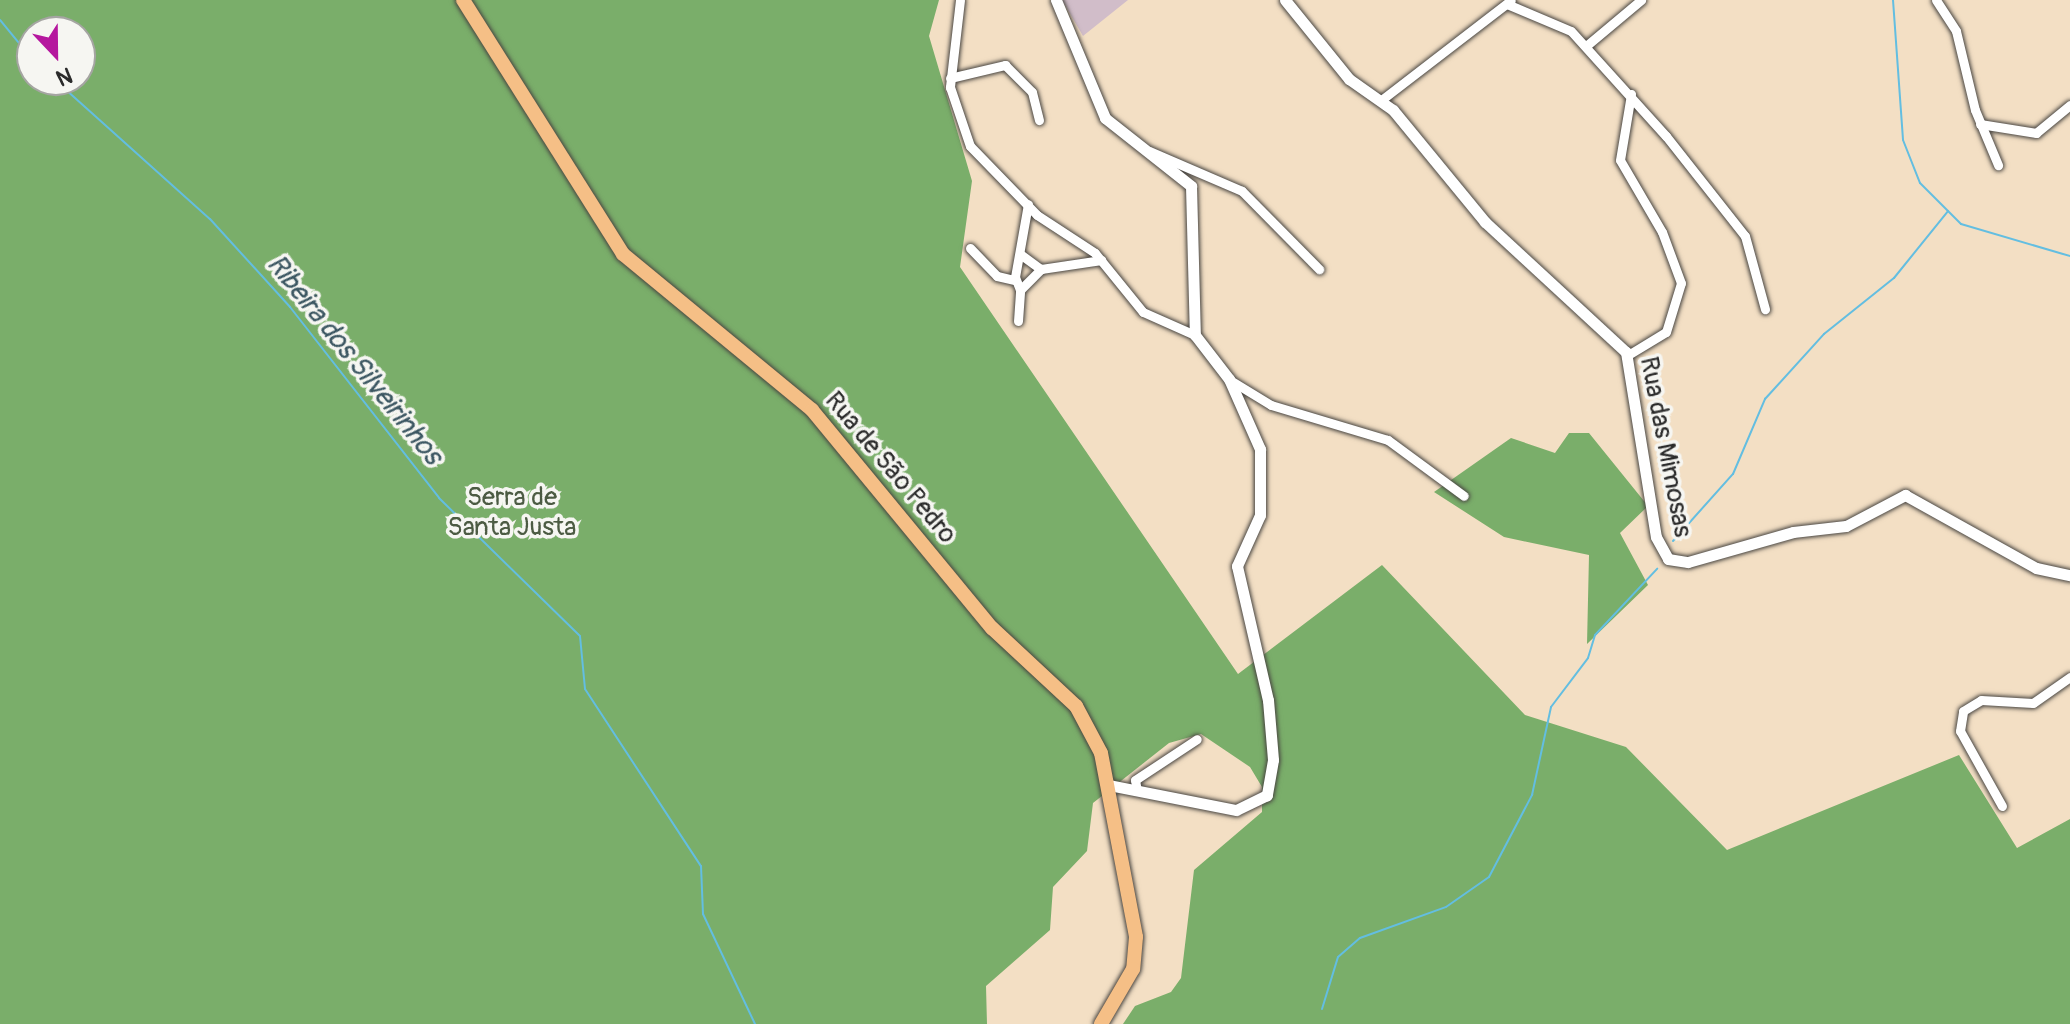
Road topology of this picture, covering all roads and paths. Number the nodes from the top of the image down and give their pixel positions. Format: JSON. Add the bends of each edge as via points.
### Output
{"nodes":[{"id":1,"x":463,"y":0,"type":"edge"},
{"id":2,"x":960,"y":0,"type":"edge"},
{"id":3,"x":1056,"y":0,"type":"edge"},
{"id":4,"x":1285,"y":0,"type":"edge"},
{"id":5,"x":1641,"y":0,"type":"edge"},
{"id":6,"x":1509,"y":2,"type":"edge"},
{"id":7,"x":1941,"y":2,"type":"edge"},
{"id":8,"x":1586,"y":46,"type":"junction"},
{"id":9,"x":950,"y":78,"type":"junction"},
{"id":10,"x":1631,"y":94,"type":"junction"},
{"id":11,"x":1380,"y":101,"type":"junction"},
{"id":12,"x":2070,"y":105,"type":"edge"},
{"id":13,"x":1039,"y":120,"type":"dead end"},
{"id":14,"x":1980,"y":124,"type":"junction"},
{"id":15,"x":1149,"y":151,"type":"junction"},
{"id":16,"x":1998,"y":165,"type":"dead end"},
{"id":17,"x":1028,"y":204,"type":"junction"},
{"id":18,"x":970,"y":248,"type":"dead end"},
{"id":19,"x":1020,"y":254,"type":"junction"},
{"id":20,"x":1101,"y":260,"type":"junction"},
{"id":21,"x":1041,"y":269,"type":"junction"},
{"id":22,"x":1319,"y":269,"type":"dead end"},
{"id":23,"x":1017,"y":285,"type":"junction"},
{"id":24,"x":1765,"y":309,"type":"dead end"},
{"id":25,"x":1018,"y":321,"type":"dead end"},
{"id":26,"x":1195,"y":335,"type":"junction"},
{"id":27,"x":1628,"y":355,"type":"junction"},
{"id":28,"x":1229,"y":379,"type":"junction"},
{"id":29,"x":1464,"y":496,"type":"dead end"},
{"id":30,"x":2070,"y":575,"type":"edge"},
{"id":31,"x":2070,"y":677,"type":"edge"},
{"id":32,"x":1197,"y":739,"type":"dead end"},
{"id":33,"x":1109,"y":790,"type":"junction"},
{"id":34,"x":1137,"y":791,"type":"junction"},
{"id":35,"x":2002,"y":806,"type":"dead end"},
{"id":36,"x":1101,"y":1024,"type":"edge"}],
"edges":[{"from":1,"to":33,"type":"main road","name":"Rua de São Pedro","via":[[623,254],[812,410],[992,628],[1076,706]]},
{"from":2,"to":9,"type":"street"},
{"from":3,"to":15,"type":"street","via":[[1105,118]]},
{"from":4,"to":11,"type":"street","name":"Rua das Mimosas","via":[[1349,79]]},
{"from":5,"to":8,"type":"street"},
{"from":6,"to":8,"type":"street","via":[[1560,24]]},
{"from":6,"to":11,"type":"street"},
{"from":7,"to":14,"type":"street","via":[[1962,48]]},
{"from":8,"to":10,"type":"street"},
{"from":9,"to":13,"type":"street","via":[[1005,65],[1032,92]]},
{"from":9,"to":17,"type":"street","via":[[970,146]]},
{"from":10,"to":24,"type":"street","via":[[1735,219]]},
{"from":10,"to":27,"type":"street","via":[[1620,160],[1662,232],[1681,283],[1666,332]]},
{"from":11,"to":27,"type":"street","name":"Rua das Mimosas","via":[[1485,222]]},
{"from":12,"to":14,"type":"street","via":[[2036,133]]},
{"from":14,"to":16,"type":"street"},
{"from":15,"to":22,"type":"street","via":[[1242,191]]},
{"from":15,"to":26,"type":"street","via":[[1191,186]]},
{"from":17,"to":19,"type":"street"},
{"from":17,"to":20,"type":"street"},
{"from":18,"to":23,"type":"street","via":[[997,276]]},
{"from":19,"to":21,"type":"street"},
{"from":19,"to":23,"type":"street"},
{"from":20,"to":21,"type":"street"},
{"from":20,"to":26,"type":"street","via":[[1143,312]]},
{"from":21,"to":23,"type":"street"},
{"from":23,"to":25,"type":"street"},
{"from":26,"to":28,"type":"street"},
{"from":27,"to":30,"type":"street","name":"Rua das Mimosas","via":[[1656,537],[1674,562],[1846,526],[1905,495],[2036,568]]},
{"from":28,"to":29,"type":"street","via":[[1271,405],[1388,440]]},
{"from":28,"to":34,"type":"street","via":[[1260,449],[1260,515],[1237,566],[1268,700],[1271,780],[1260,804],[1236,810]]},
{"from":31,"to":35,"type":"street","via":[[2033,703],[1981,700],[1963,711],[1960,731]]},
{"from":32,"to":34,"type":"street","via":[[1135,780]]},
{"from":33,"to":34,"type":"street"},
{"from":33,"to":36,"type":"main road","name":"Rua de São Pedro","via":[[1136,954]]}]}
